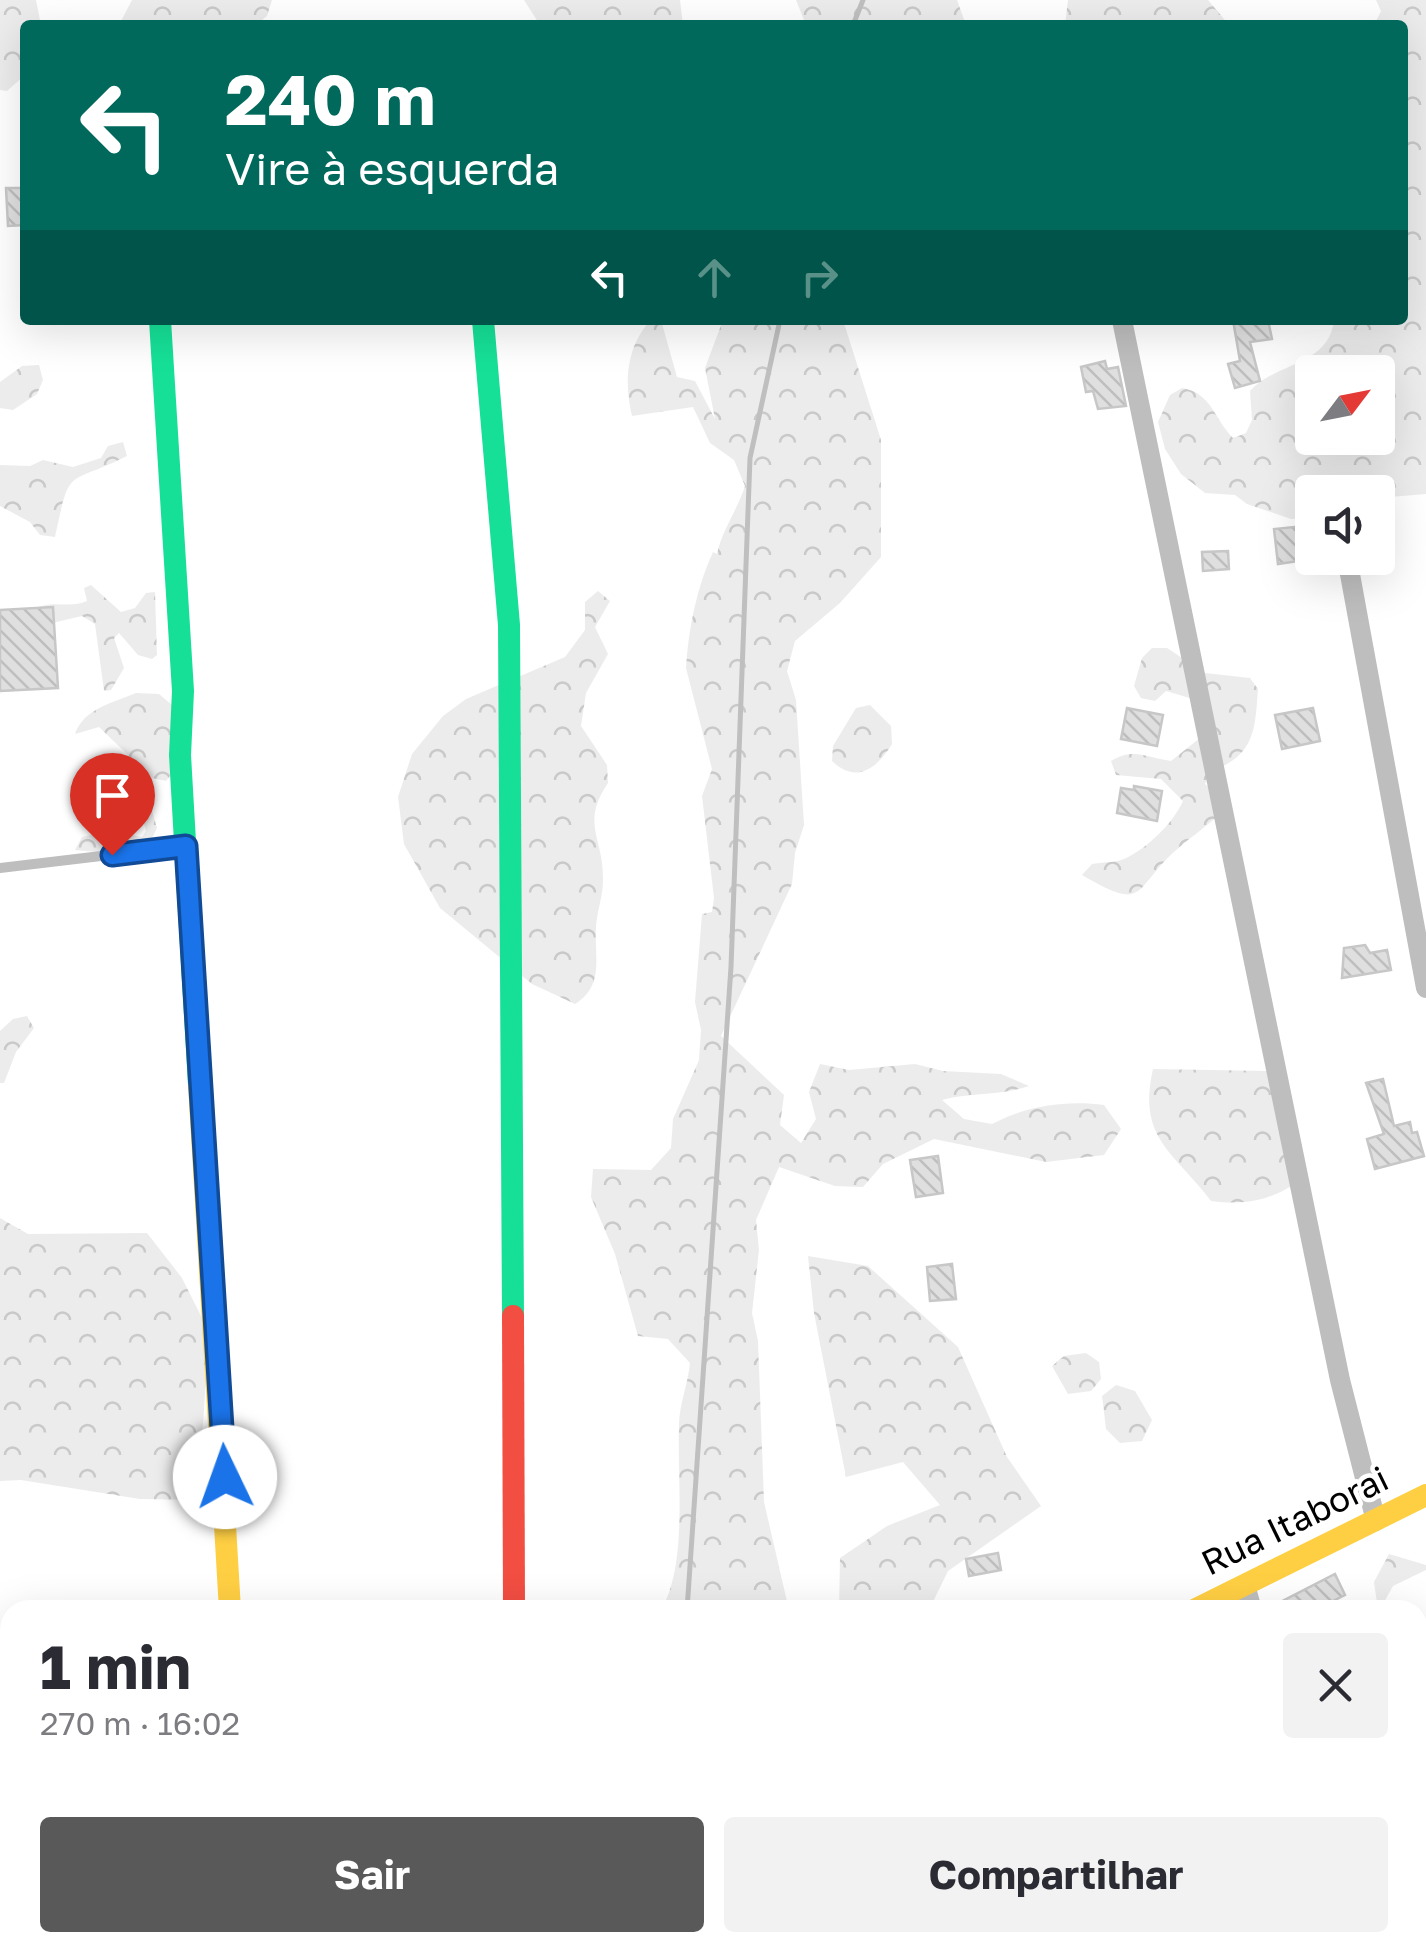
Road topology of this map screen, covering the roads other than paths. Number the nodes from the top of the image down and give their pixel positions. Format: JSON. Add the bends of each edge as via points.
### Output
{"nodes":[{"id":1,"x":160,"y":325,"type":"edge"},
{"id":2,"x":482,"y":325,"type":"edge"},
{"id":3,"x":1123,"y":325,"type":"edge"},
{"id":4,"x":1350,"y":575,"type":"edge"},
{"id":5,"x":186,"y":846,"type":"junction"},
{"id":6,"x":0,"y":868,"type":"edge"},
{"id":7,"x":1426,"y":988,"type":"edge"},
{"id":8,"x":1426,"y":1495,"type":"edge"},
{"id":9,"x":1376,"y":1521,"type":"junction"},
{"id":10,"x":1246,"y":1584,"type":"junction"},
{"id":11,"x":229,"y":1600,"type":"edge"},
{"id":12,"x":514,"y":1600,"type":"edge"},
{"id":13,"x":1214,"y":1600,"type":"edge"},
{"id":14,"x":1250,"y":1600,"type":"edge"}],
"edges":[{"from":1,"to":5,"type":"street"},
{"from":2,"to":12,"type":"street","via":[[509,625]]},
{"from":3,"to":9,"type":"street","via":[[1340,1380]]},
{"from":4,"to":7,"type":"street"},
{"from":5,"to":6,"type":"lane"},
{"from":5,"to":11,"type":"street"},
{"from":8,"to":9,"type":"street","name":"Rua Itaborai"},
{"from":9,"to":10,"type":"street","name":"Rua Itaborai"},
{"from":10,"to":13,"type":"street","name":"Rua Itaborai"},
{"from":10,"to":14,"type":"street"}]}
